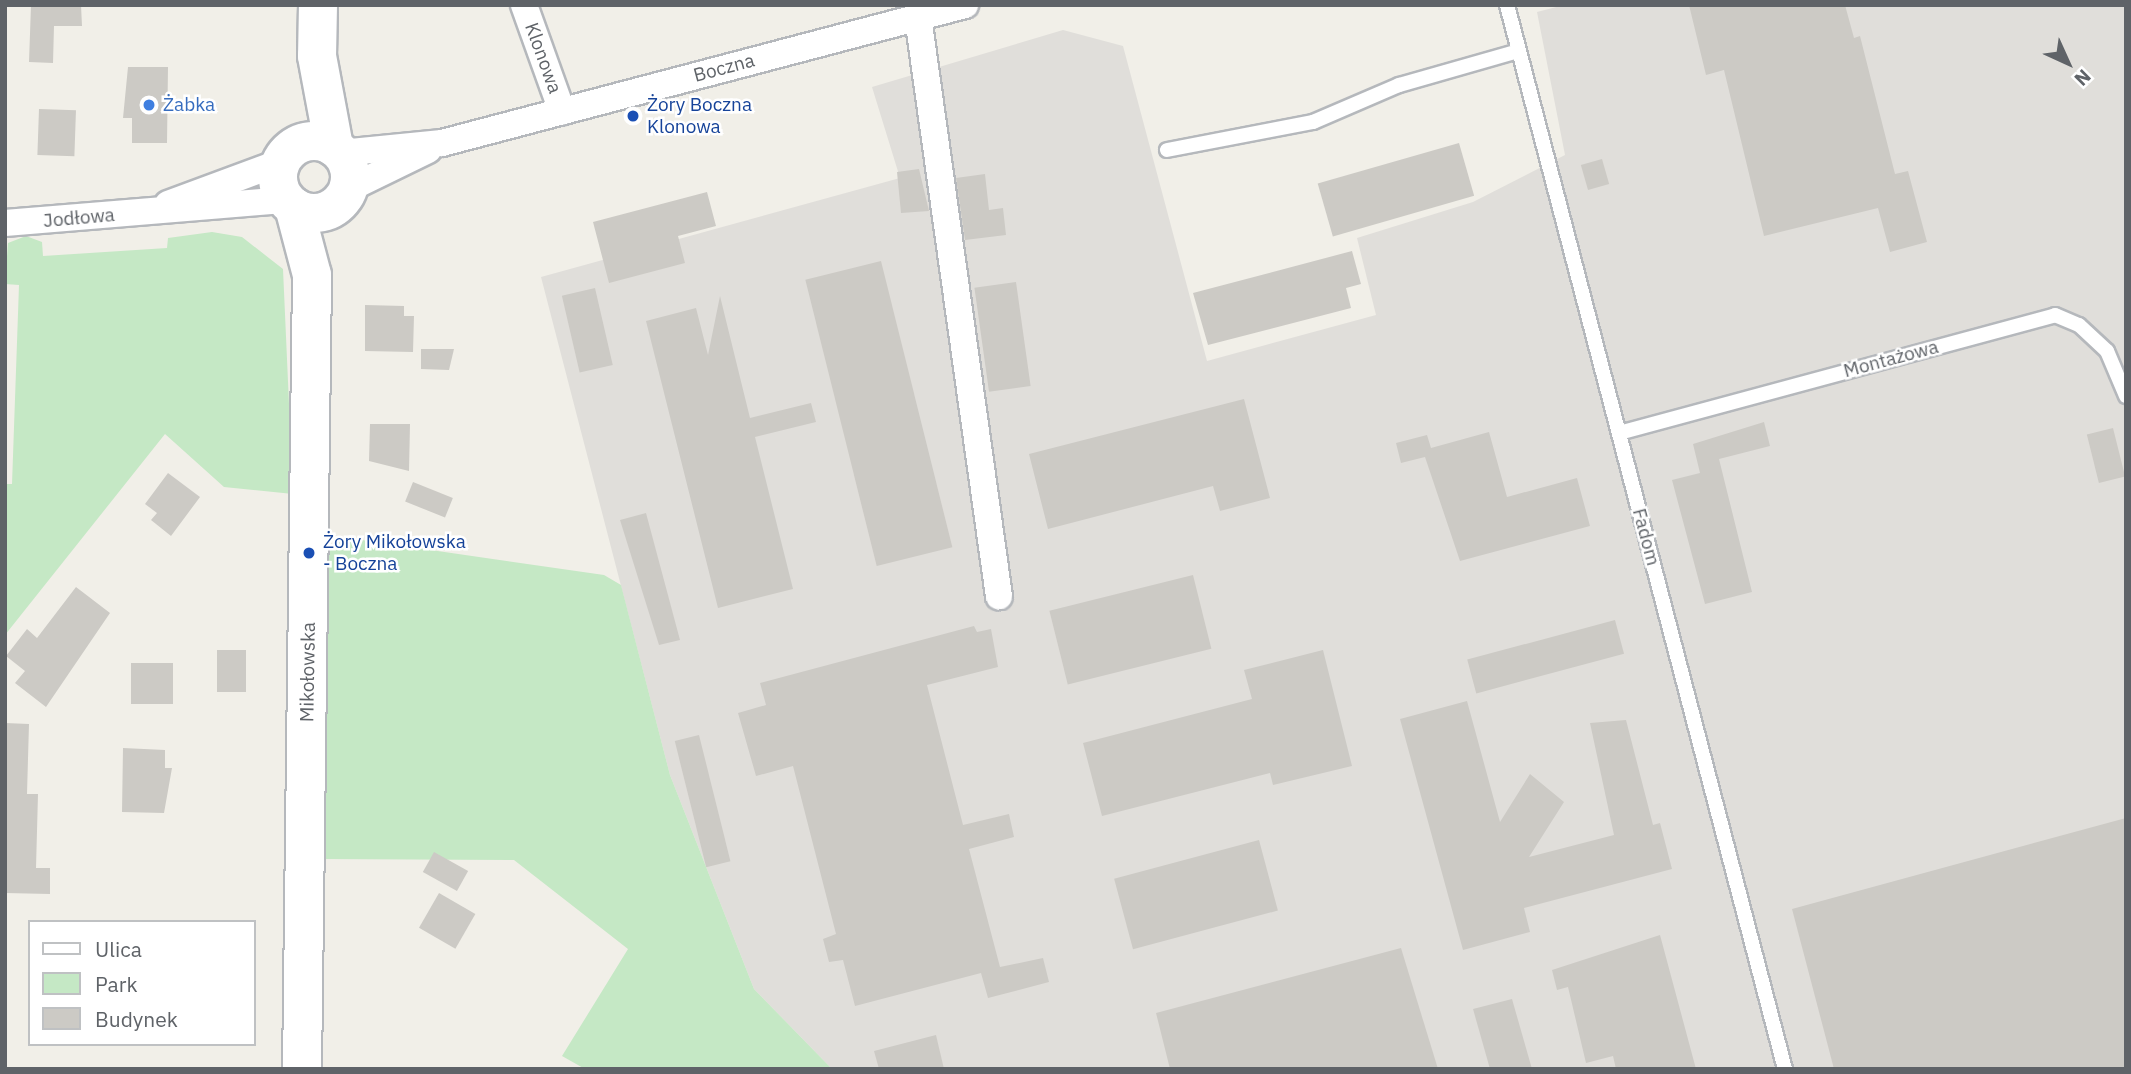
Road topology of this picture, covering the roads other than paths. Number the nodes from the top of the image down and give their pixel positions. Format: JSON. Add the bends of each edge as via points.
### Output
{"nodes":[{"id":1,"x":318,"y":5,"type":"edge"},
{"id":2,"x":524,"y":5,"type":"edge"},
{"id":3,"x":965,"y":5,"type":"edge"},
{"id":4,"x":1507,"y":5,"type":"edge"},
{"id":5,"x":918,"y":17,"type":"junction"},
{"id":6,"x":1518,"y":51,"type":"junction"},
{"id":7,"x":317,"y":56,"type":"junction"},
{"id":8,"x":562,"y":111,"type":"junction"},
{"id":9,"x":442,"y":143,"type":"junction"},
{"id":10,"x":1167,"y":150,"type":"dead end"},
{"id":11,"x":284,"y":157,"type":"junction"},
{"id":12,"x":322,"y":184,"type":"junction"},
{"id":13,"x":153,"y":210,"type":"junction"},
{"id":14,"x":5,"y":223,"type":"edge"},
{"id":15,"x":2126,"y":396,"type":"edge"},
{"id":16,"x":1619,"y":433,"type":"junction"},
{"id":17,"x":999,"y":596,"type":"dead end"},
{"id":18,"x":302,"y":1069,"type":"edge"},
{"id":19,"x":1785,"y":1069,"type":"edge"}],
"edges":[{"from":1,"to":7,"type":"street","name":"Mikołowska"},
{"from":2,"to":8,"type":"street","name":"Klonowa"},
{"from":3,"to":5,"type":"street","name":"Boczna"},
{"from":4,"to":6,"type":"lane","name":"Fadom"},
{"from":5,"to":8,"type":"street","name":"Boczna"},
{"from":5,"to":17,"type":"street"},
{"from":6,"to":10,"type":"lane","via":[[1399,85],[1313,122]]},
{"from":6,"to":16,"type":"lane","name":"Fadom"},
{"from":7,"to":11,"type":"street","name":"Mikołowska"},
{"from":7,"to":12,"type":"street","name":"Mikołowska"},
{"from":8,"to":9,"type":"street","name":"Boczna"},
{"from":9,"to":12,"type":"street","name":"Boczna"},
{"from":9,"to":12,"type":"street","name":"Boczna"},
{"from":11,"to":12,"type":"street","via":[[278,182]]},
{"from":11,"to":12,"type":"street","via":[[310,141]]},
{"from":11,"to":13,"type":"street","name":"Jodłowa"},
{"from":12,"to":13,"type":"street","name":"Jodłowa"},
{"from":12,"to":18,"type":"street","name":"Mikołowska","via":[[312,275]]},
{"from":13,"to":14,"type":"street","name":"Jodłowa"},
{"from":15,"to":16,"type":"lane","name":"Montażowa","via":[[2107,351],[2079,325],[2055,315]]},
{"from":16,"to":19,"type":"lane","name":"Fadom"}]}
